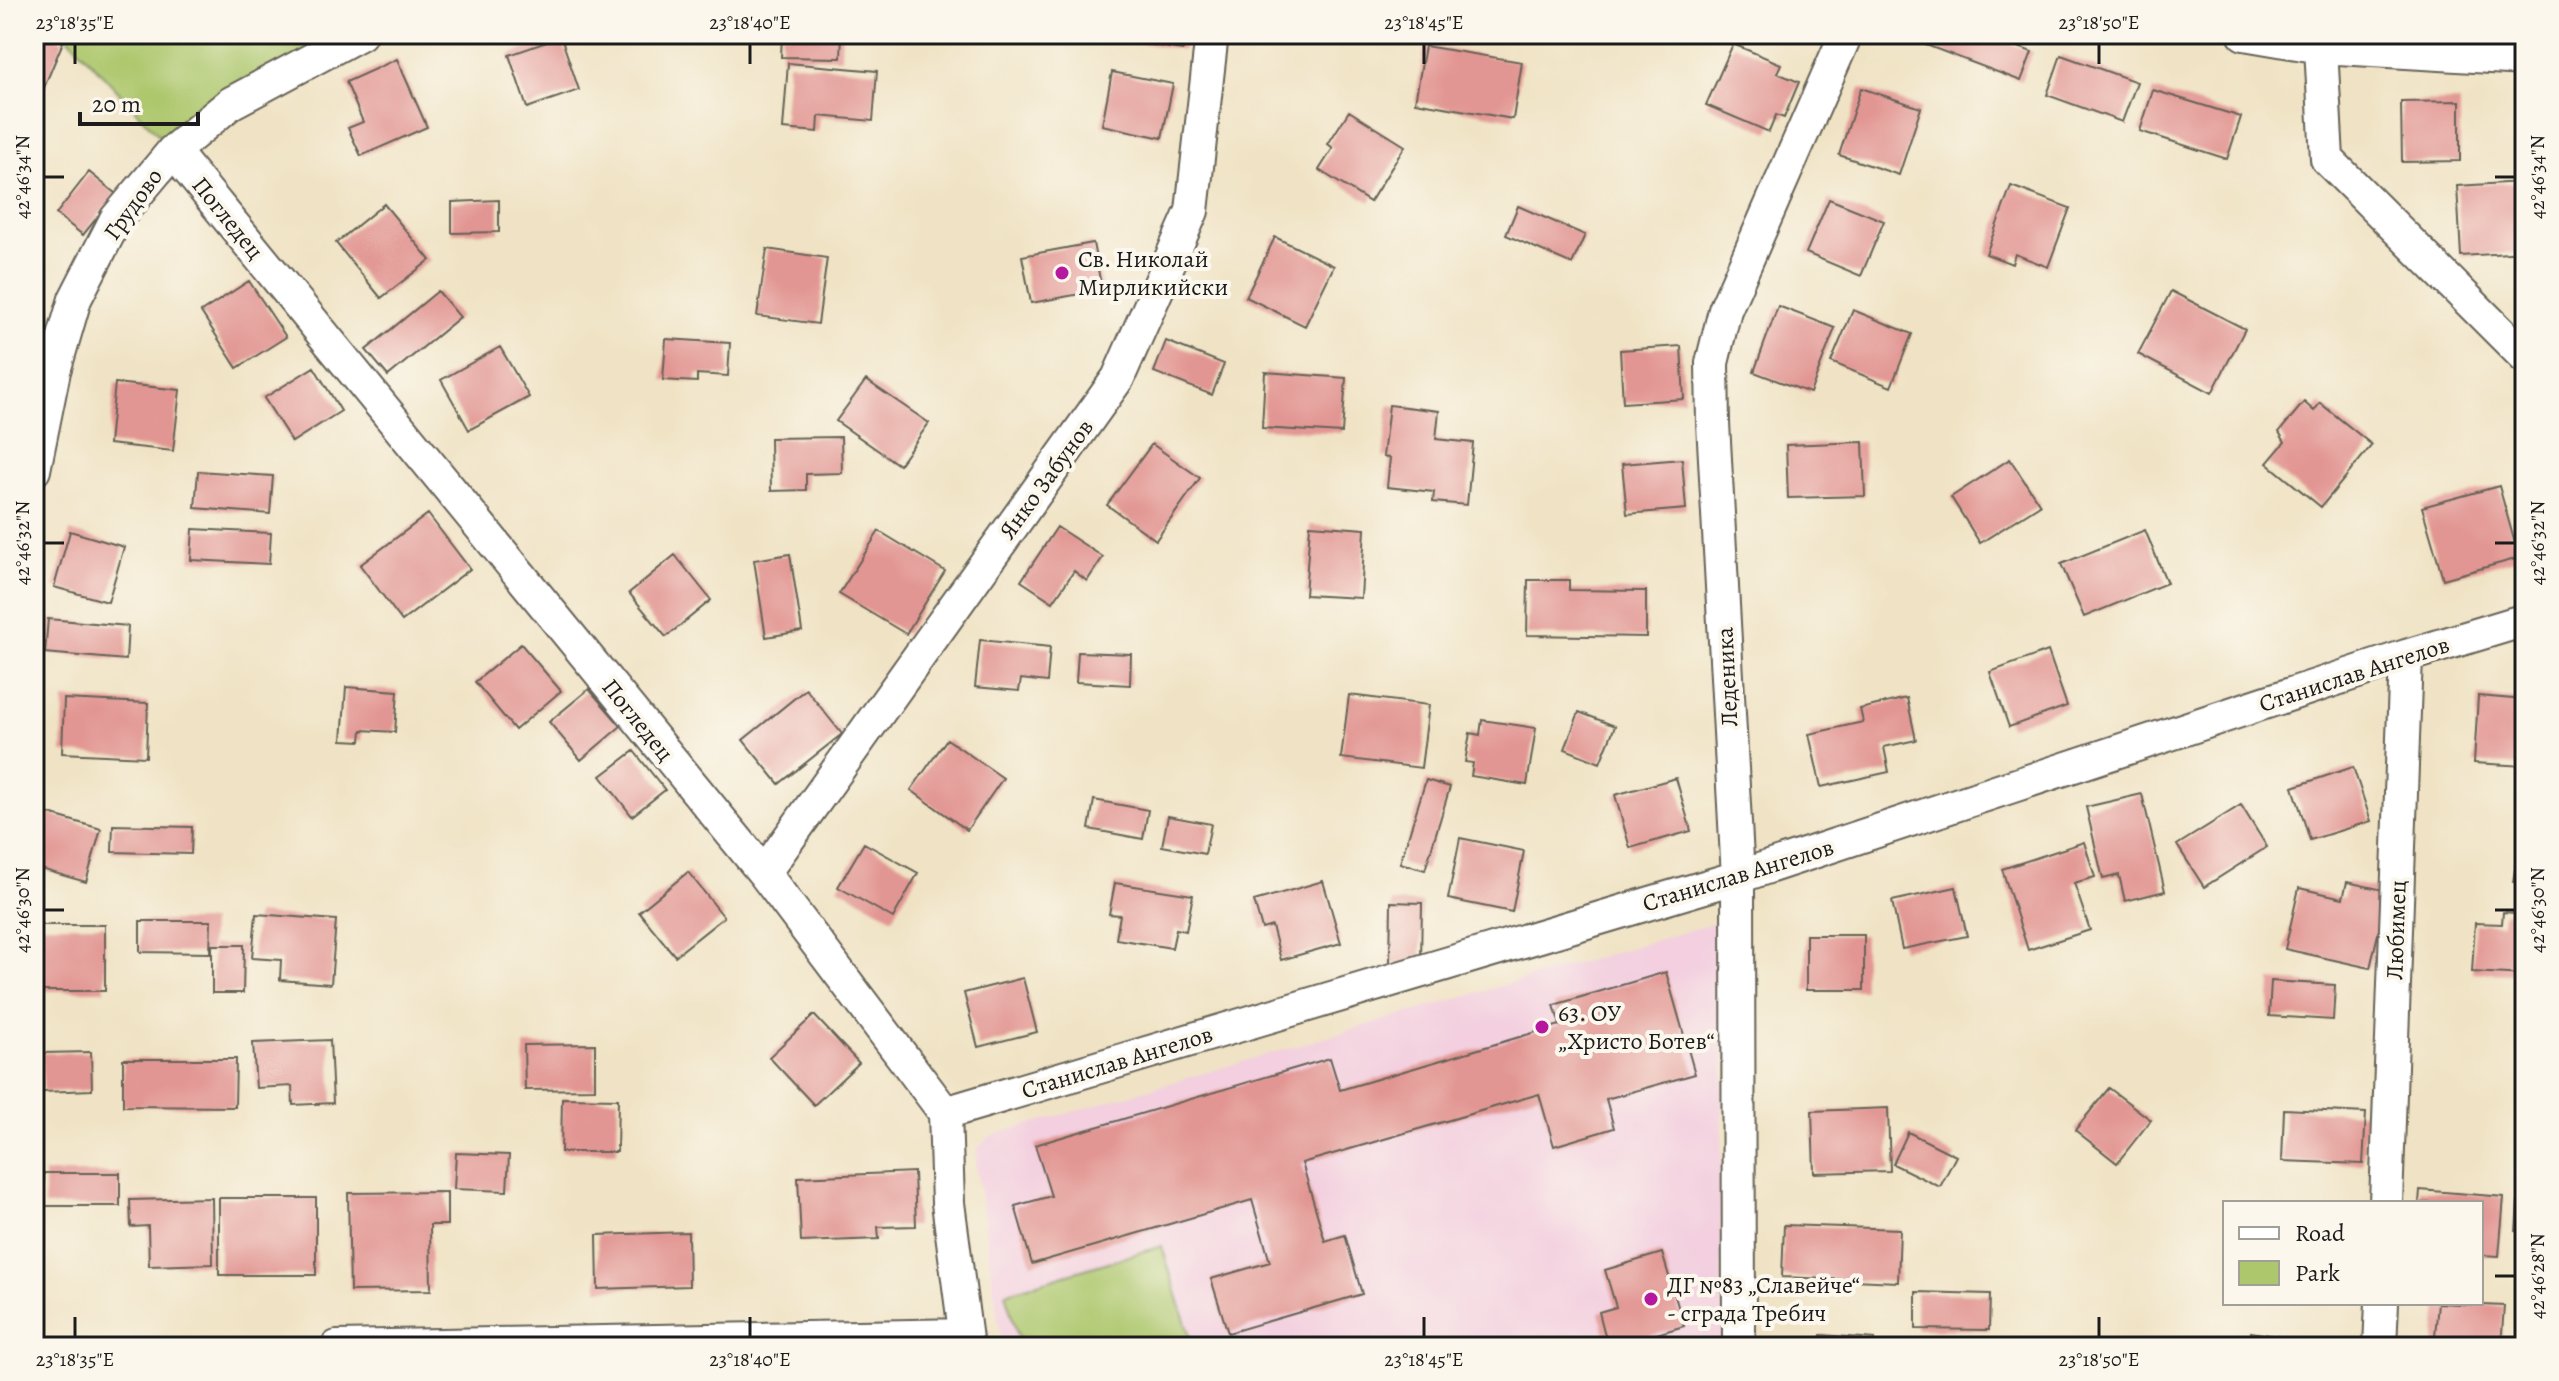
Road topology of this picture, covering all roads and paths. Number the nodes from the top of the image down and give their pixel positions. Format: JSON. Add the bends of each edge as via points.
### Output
{"nodes":[{"id":1,"x":360,"y":34,"type":"edge"},
{"id":2,"x":1212,"y":34,"type":"edge"},
{"id":3,"x":1846,"y":34,"type":"edge"},
{"id":4,"x":2244,"y":34,"type":"edge"},
{"id":5,"x":2321,"y":47,"type":"junction"},
{"id":6,"x":2525,"y":59,"type":"edge"},
{"id":7,"x":173,"y":151,"type":"junction"},
{"id":8,"x":2525,"y":357,"type":"edge"},
{"id":9,"x":34,"y":470,"type":"edge"},
{"id":10,"x":2525,"y":620,"type":"edge"},
{"id":11,"x":2406,"y":656,"type":"junction"},
{"id":12,"x":764,"y":873,"type":"junction"},
{"id":13,"x":1738,"y":877,"type":"junction"},
{"id":14,"x":945,"y":1113,"type":"junction"},
{"id":15,"x":2386,"y":1201,"type":"edge"},
{"id":16,"x":2382,"y":1305,"type":"edge"},
{"id":17,"x":966,"y":1341,"type":"edge"},
{"id":18,"x":412,"y":1346,"type":"edge"},
{"id":19,"x":337,"y":1347,"type":"edge"},
{"id":20,"x":1739,"y":1347,"type":"edge"},
{"id":21,"x":2380,"y":1347,"type":"edge"}],
"edges":[{"from":1,"to":7,"type":"street","name":"Грудово","via":[[231,103]]},
{"from":2,"to":12,"type":"street","name":"Янко Забунов","via":[[1192,211],[1118,378]]},
{"from":3,"to":13,"type":"street","name":"Леденика","via":[[1725,310],[1712,363]]},
{"from":4,"to":5,"type":"street"},
{"from":5,"to":6,"type":"street"},
{"from":5,"to":8,"type":"street","via":[[2327,159]]},
{"from":7,"to":9,"type":"street","name":"Грудово","via":[[116,219],[75,299]]},
{"from":7,"to":12,"type":"street","name":"Погледец"},
{"from":10,"to":11,"type":"street","name":"Станислав Ангелов"},
{"from":11,"to":13,"type":"street","name":"Станислав Ангелов"},
{"from":11,"to":15,"type":"street","name":"Любимец"},
{"from":12,"to":14,"type":"street","name":"Погледец"},
{"from":13,"to":14,"type":"street","name":"Станислав Ангелов"},
{"from":13,"to":20,"type":"street","name":"Леденика"},
{"from":14,"to":17,"type":"street","via":[[948,1203]]},
{"from":16,"to":21,"type":"street"},
{"from":17,"to":18,"type":"street"},
{"from":18,"to":19,"type":"street"}]}
